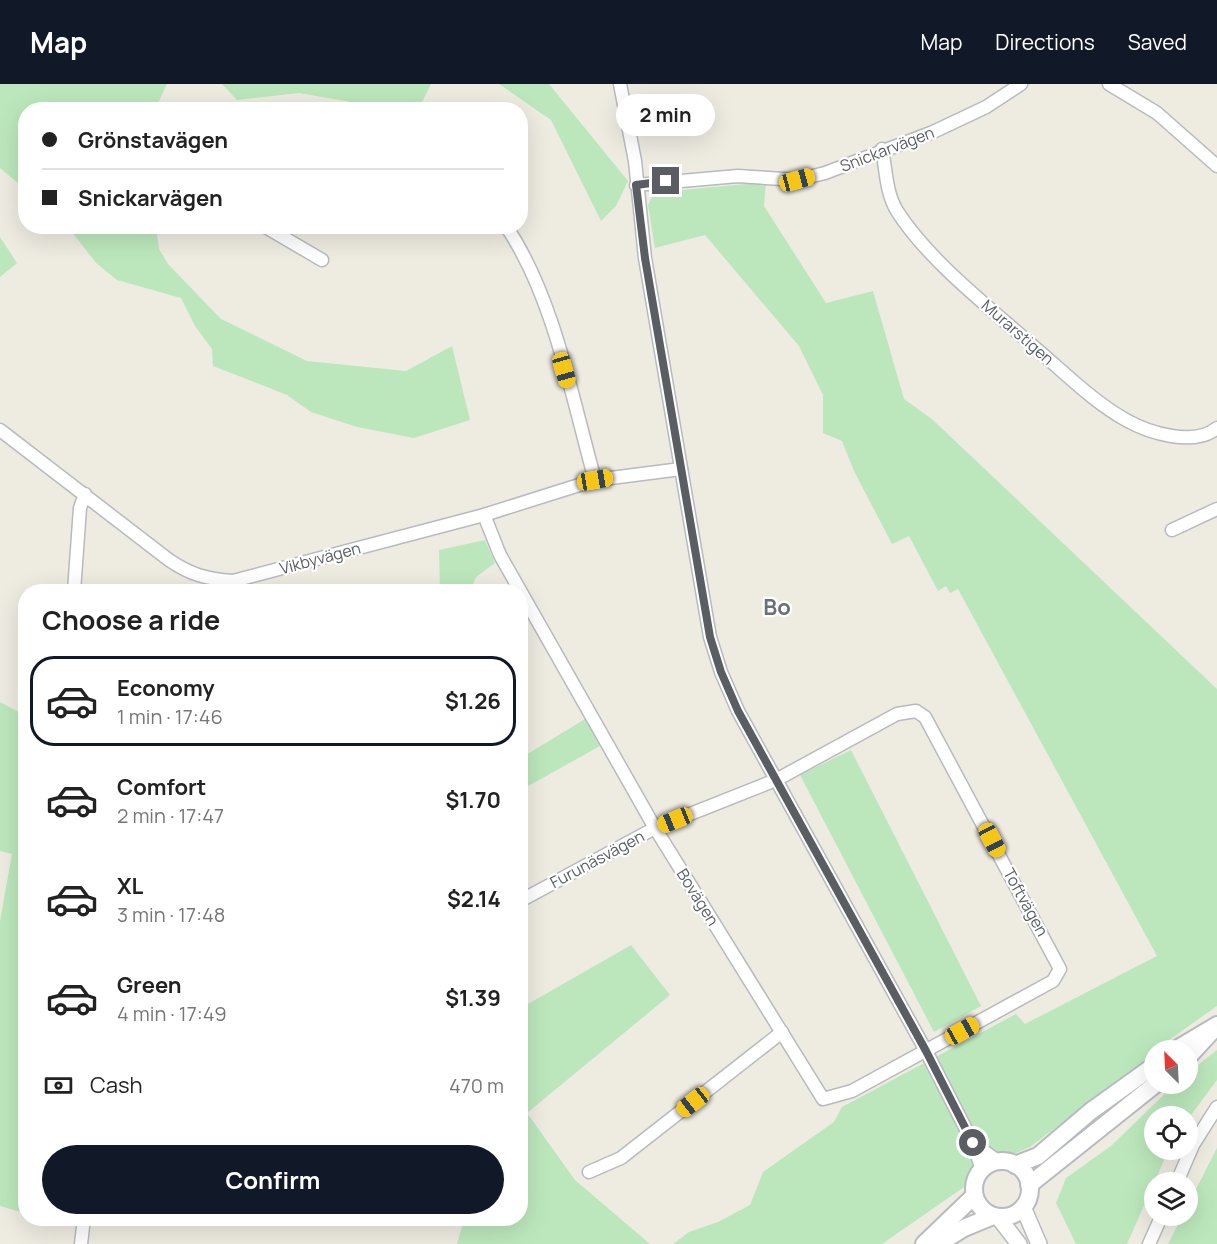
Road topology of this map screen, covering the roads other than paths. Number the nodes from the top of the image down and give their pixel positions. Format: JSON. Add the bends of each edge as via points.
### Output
{"nodes":[{"id":1,"x":620,"y":84,"type":"edge"},
{"id":2,"x":1021,"y":84,"type":"edge"},
{"id":3,"x":1109,"y":84,"type":"edge"},
{"id":4,"x":882,"y":149,"type":"junction"},
{"id":5,"x":1217,"y":166,"type":"edge"},
{"id":6,"x":636,"y":185,"type":"junction"},
{"id":7,"x":278,"y":234,"type":"edge"},
{"id":8,"x":511,"y":234,"type":"edge"},
{"id":9,"x":322,"y":260,"type":"dead end"},
{"id":10,"x":1217,"y":428,"type":"edge"},
{"id":11,"x":0,"y":430,"type":"edge"},
{"id":12,"x":681,"y":469,"type":"junction"},
{"id":13,"x":595,"y":480,"type":"junction"},
{"id":14,"x":85,"y":494,"type":"junction"},
{"id":15,"x":1217,"y":509,"type":"edge"},
{"id":16,"x":484,"y":515,"type":"junction"},
{"id":17,"x":1172,"y":530,"type":"dead end"},
{"id":18,"x":75,"y":584,"type":"edge"},
{"id":19,"x":225,"y":584,"type":"edge"},
{"id":20,"x":240,"y":584,"type":"edge"},
{"id":21,"x":516,"y":584,"type":"edge"},
{"id":22,"x":528,"y":604,"type":"edge"},
{"id":23,"x":776,"y":780,"type":"junction"},
{"id":24,"x":655,"y":828,"type":"junction"},
{"id":25,"x":528,"y":897,"type":"edge"},
{"id":26,"x":1216,"y":1026,"type":"edge"},
{"id":27,"x":782,"y":1032,"type":"junction"},
{"id":28,"x":1192,"y":1040,"type":"edge"},
{"id":29,"x":1198,"y":1046,"type":"edge"},
{"id":30,"x":926,"y":1051,"type":"junction"},
{"id":31,"x":1144,"y":1073,"type":"edge"},
{"id":32,"x":1144,"y":1093,"type":"edge"},
{"id":33,"x":1217,"y":1107,"type":"edge"},
{"id":34,"x":973,"y":1143,"type":"junction"},
{"id":35,"x":1007,"y":1163,"type":"junction"},
{"id":36,"x":982,"y":1170,"type":"junction"},
{"id":37,"x":589,"y":1172,"type":"dead end"},
{"id":38,"x":1181,"y":1172,"type":"edge"},
{"id":39,"x":1029,"y":1185,"type":"junction"},
{"id":40,"x":974,"y":1196,"type":"junction"},
{"id":41,"x":1023,"y":1207,"type":"junction"},
{"id":42,"x":996,"y":1216,"type":"junction"},
{"id":43,"x":83,"y":1226,"type":"edge"},
{"id":44,"x":1157,"y":1226,"type":"edge"},
{"id":45,"x":81,"y":1244,"type":"edge"},
{"id":46,"x":924,"y":1244,"type":"edge"},
{"id":47,"x":938,"y":1244,"type":"edge"},
{"id":48,"x":1019,"y":1244,"type":"edge"},
{"id":49,"x":1039,"y":1244,"type":"edge"},
{"id":50,"x":1149,"y":1244,"type":"edge"}],
"edges":[{"from":1,"to":6,"type":"street"},
{"from":2,"to":4,"type":"street","name":"Snickarvägen","via":[[986,107],[933,132]]},
{"from":3,"to":5,"type":"street","via":[[1157,113]]},
{"from":4,"to":6,"type":"street","name":"Snickarvägen","via":[[825,173],[797,180],[738,176]]},
{"from":4,"to":10,"type":"street","name":"Murarstigen","via":[[889,194],[919,239],[965,286],[1106,408],[1147,428],[1185,438]]},
{"from":6,"to":12,"type":"street"},
{"from":7,"to":9,"type":"street"},
{"from":8,"to":13,"type":"street","via":[[545,305]]},
{"from":11,"to":14,"type":"street","name":"Vikbyvägen"},
{"from":12,"to":13,"type":"street","name":"Vikbyvägen"},
{"from":12,"to":23,"type":"street","via":[[716,657],[738,711]]},
{"from":13,"to":16,"type":"street","name":"Vikbyvägen"},
{"from":14,"to":18,"type":"street","via":[[80,508]]},
{"from":14,"to":19,"type":"street","name":"Vikbyvägen","via":[[187,572]]},
{"from":15,"to":17,"type":"street"},
{"from":16,"to":20,"type":"street","name":"Vikbyvägen"},
{"from":16,"to":21,"type":"street","name":"Bovägen"},
{"from":22,"to":24,"type":"street","name":"Bovägen"},
{"from":23,"to":24,"type":"street","name":"Furunäsvägen"},
{"from":23,"to":30,"type":"street"},
{"from":23,"to":30,"type":"street","name":"Toftvägen","via":[[897,714],[916,711],[926,717],[1060,969],[1053,981]]},
{"from":24,"to":25,"type":"street","name":"Furunäsvägen"},
{"from":24,"to":27,"type":"street","name":"Bovägen"},
{"from":26,"to":28,"type":"main road"},
{"from":26,"to":29,"type":"main road"},
{"from":27,"to":30,"type":"street","name":"Bovägen","via":[[823,1099],[852,1091]]},
{"from":27,"to":37,"type":"street","via":[[621,1158]]},
{"from":30,"to":34,"type":"street"},
{"from":31,"to":35,"type":"main road","via":[[1090,1111],[1038,1156]]},
{"from":32,"to":39,"type":"main road"},
{"from":33,"to":38,"type":"street"},
{"from":34,"to":35,"type":"street"},
{"from":34,"to":36,"type":"street"},
{"from":35,"to":36,"type":"main road"},
{"from":35,"to":39,"type":"main road","via":[[1026,1176]]},
{"from":36,"to":40,"type":"main road","via":[[974,1185]]},
{"from":39,"to":41,"type":"main road"},
{"from":40,"to":42,"type":"main road","via":[[985,1212]]},
{"from":40,"to":46,"type":"main road"},
{"from":41,"to":42,"type":"main road","via":[[1008,1216]]},
{"from":41,"to":49,"type":"street"},
{"from":42,"to":47,"type":"main road","via":[[964,1228]]},
{"from":42,"to":48,"type":"street"},
{"from":43,"to":45,"type":"street"},
{"from":44,"to":50,"type":"street"}]}
